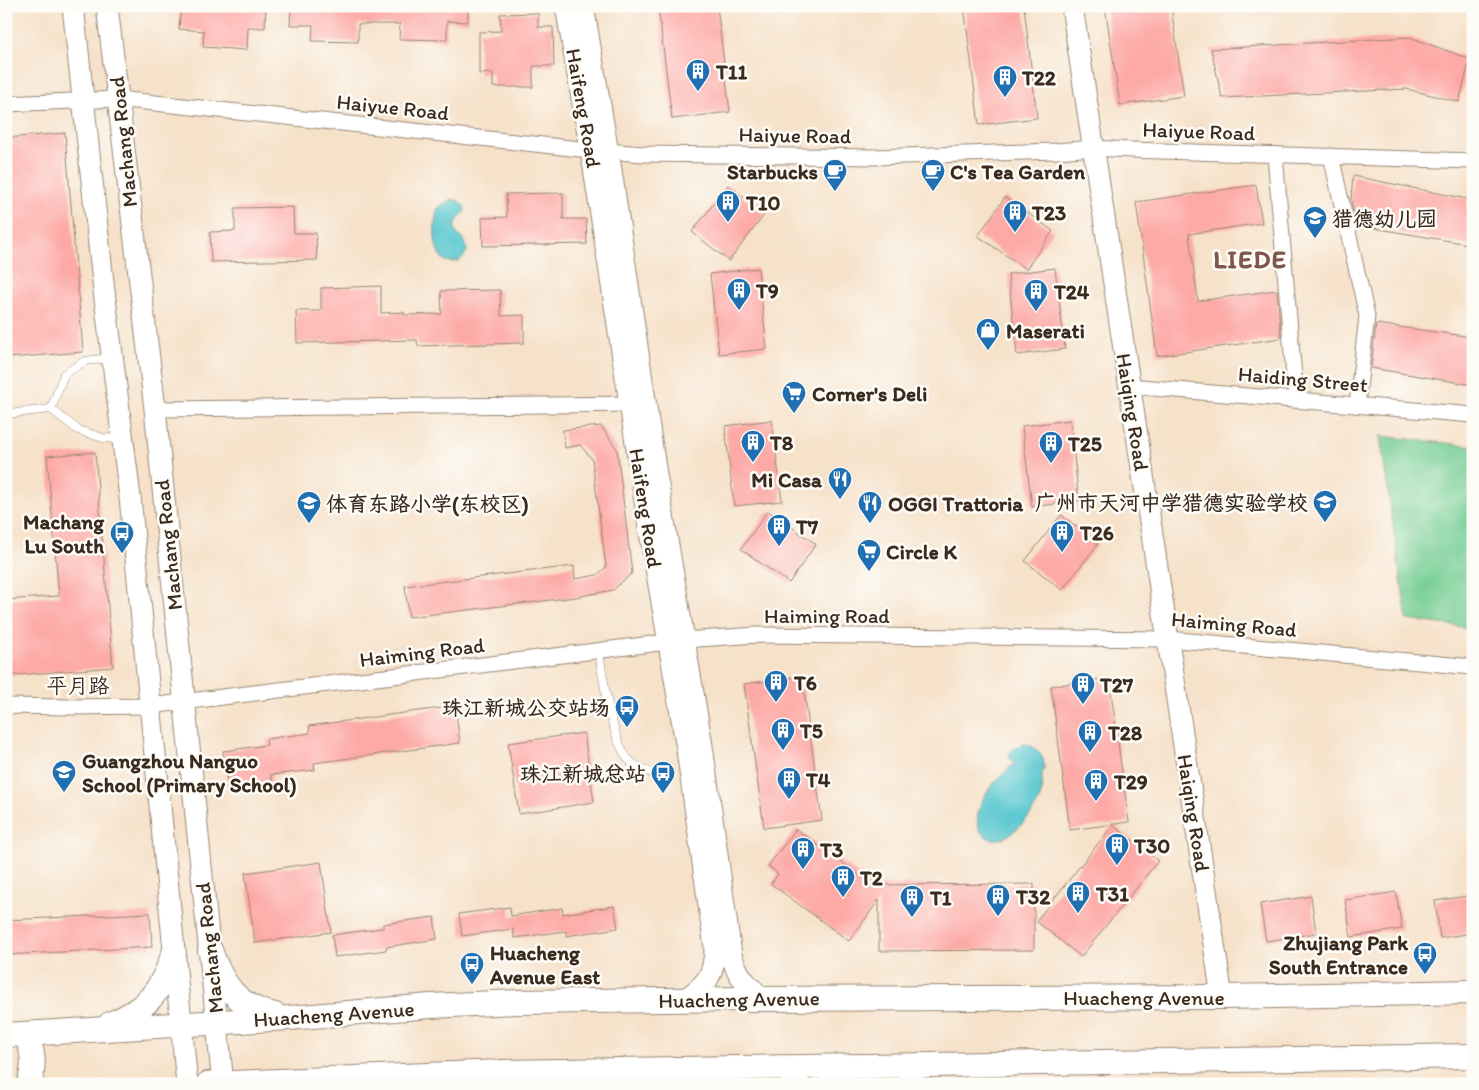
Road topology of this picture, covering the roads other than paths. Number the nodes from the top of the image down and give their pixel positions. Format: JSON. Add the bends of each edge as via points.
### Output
{"nodes":[{"id":1,"x":73,"y":6,"type":"edge"},
{"id":2,"x":107,"y":6,"type":"edge"},
{"id":3,"x":566,"y":6,"type":"edge"},
{"id":4,"x":583,"y":6,"type":"edge"},
{"id":5,"x":1072,"y":6,"type":"edge"},
{"id":6,"x":118,"y":99,"type":"junction"},
{"id":7,"x":85,"y":101,"type":"junction"},
{"id":8,"x":6,"y":104,"type":"edge"},
{"id":9,"x":1093,"y":148,"type":"junction"},
{"id":10,"x":599,"y":150,"type":"junction"},
{"id":11,"x":1275,"y":155,"type":"junction"},
{"id":12,"x":1331,"y":156,"type":"junction"},
{"id":13,"x":1473,"y":161,"type":"edge"},
{"id":14,"x":112,"y":358,"type":"junction"},
{"id":15,"x":1129,"y":386,"type":"junction"},
{"id":16,"x":1296,"y":400,"type":"junction"},
{"id":17,"x":638,"y":404,"type":"junction"},
{"id":18,"x":1357,"y":405,"type":"junction"},
{"id":19,"x":51,"y":409,"type":"junction"},
{"id":20,"x":154,"y":409,"type":"junction"},
{"id":21,"x":6,"y":414,"type":"edge"},
{"id":22,"x":1473,"y":415,"type":"edge"},
{"id":23,"x":122,"y":440,"type":"junction"},
{"id":24,"x":1168,"y":639,"type":"junction"},
{"id":25,"x":676,"y":641,"type":"junction"},
{"id":26,"x":600,"y":652,"type":"junction"},
{"id":27,"x":1473,"y":667,"type":"edge"},
{"id":28,"x":184,"y":702,"type":"junction"},
{"id":29,"x":6,"y":706,"type":"edge"},
{"id":30,"x":150,"y":706,"type":"junction"},
{"id":31,"x":663,"y":776,"type":"dead end"},
{"id":32,"x":210,"y":950,"type":"junction"},
{"id":33,"x":174,"y":953,"type":"junction"},
{"id":34,"x":1473,"y":992,"type":"edge"},
{"id":35,"x":1222,"y":997,"type":"junction"},
{"id":36,"x":763,"y":999,"type":"junction"},
{"id":37,"x":685,"y":1000,"type":"junction"},
{"id":38,"x":289,"y":1018,"type":"junction"},
{"id":39,"x":217,"y":1022,"type":"junction"},
{"id":40,"x":181,"y":1024,"type":"junction"},
{"id":41,"x":96,"y":1030,"type":"junction"},
{"id":42,"x":16,"y":1035,"type":"edge"},
{"id":43,"x":1473,"y":1056,"type":"edge"},
{"id":44,"x":853,"y":1065,"type":"junction"},
{"id":45,"x":778,"y":1066,"type":"junction"},
{"id":46,"x":466,"y":1074,"type":"dead end"},
{"id":47,"x":284,"y":1082,"type":"edge"},
{"id":48,"x":29,"y":1084,"type":"edge"},
{"id":49,"x":187,"y":1084,"type":"edge"},
{"id":50,"x":218,"y":1084,"type":"edge"},
{"id":51,"x":465,"y":1084,"type":"edge"},
{"id":52,"x":799,"y":1084,"type":"edge"},
{"id":53,"x":830,"y":1084,"type":"edge"}],
"edges":[{"from":1,"to":7,"type":"street","name":"Machang Road"},
{"from":2,"to":6,"type":"street","name":"Machang Road"},
{"from":3,"to":10,"type":"street","name":"Haifeng Road"},
{"from":4,"to":10,"type":"street","name":"Haifeng Road"},
{"from":5,"to":9,"type":"street","name":"Haiqing Road"},
{"from":6,"to":7,"type":"street"},
{"from":6,"to":10,"type":"street","name":"Haiyue Road"},
{"from":6,"to":20,"type":"street","name":"Machang Road"},
{"from":7,"to":8,"type":"street"},
{"from":7,"to":14,"type":"street","name":"Machang Road"},
{"from":9,"to":10,"type":"street","name":"Haiyue Road","via":[[876,157],[644,154]]},
{"from":9,"to":11,"type":"street","name":"Haiyue Road"},
{"from":9,"to":15,"type":"street","name":"Haiqing Road"},
{"from":10,"to":17,"type":"street","name":"Haifeng Road"},
{"from":11,"to":12,"type":"street","name":"Haiyue Road"},
{"from":11,"to":16,"type":"street"},
{"from":12,"to":13,"type":"street","name":"Haiyue Road"},
{"from":12,"to":18,"type":"street","via":[[1367,316]]},
{"from":14,"to":19,"type":"lane","via":[[85,361],[64,374]]},
{"from":14,"to":23,"type":"street","name":"Machang Road"},
{"from":15,"to":16,"type":"street","name":"Haiding Street"},
{"from":15,"to":24,"type":"street","name":"Haiqing Road"},
{"from":16,"to":18,"type":"street","name":"Haiding Street"},
{"from":17,"to":20,"type":"street"},
{"from":17,"to":25,"type":"street","name":"Haifeng Road"},
{"from":18,"to":22,"type":"street","name":"Haiding Street"},
{"from":19,"to":21,"type":"lane"},
{"from":19,"to":23,"type":"lane","via":[[78,430]]},
{"from":20,"to":28,"type":"street","name":"Machang Road"},
{"from":23,"to":30,"type":"street","name":"Machang Road"},
{"from":24,"to":25,"type":"street","name":"Haiming Road","via":[[757,635]]},
{"from":24,"to":27,"type":"street","name":"Haiming Road"},
{"from":24,"to":35,"type":"street","name":"Haiqing Road"},
{"from":25,"to":26,"type":"street","name":"Haiming Road"},
{"from":25,"to":36,"type":"street","name":"Haifeng Road","via":[[702,746],[731,955],[744,983]]},
{"from":25,"to":37,"type":"street","name":"Haifeng Road","via":[[686,743],[714,948],[714,965],[708,978]]},
{"from":26,"to":28,"type":"street","name":"Haiming Road"},
{"from":26,"to":31,"type":"lane","via":[[604,684],[625,756],[639,768]]},
{"from":28,"to":30,"type":"street","name":"Haiming Road"},
{"from":28,"to":32,"type":"street","name":"Machang Road"},
{"from":29,"to":30,"type":"street","name":"平月路"},
{"from":30,"to":33,"type":"street","name":"Machang Road"},
{"from":32,"to":38,"type":"main road","via":[[220,976],[240,999],[257,1011]]},
{"from":32,"to":39,"type":"street","name":"Machang Road"},
{"from":33,"to":40,"type":"street","name":"Machang Road"},
{"from":33,"to":41,"type":"main road","via":[[160,986],[144,1006]]},
{"from":34,"to":35,"type":"main road","name":"Huacheng Avenue"},
{"from":35,"to":36,"type":"main road","name":"Huacheng Avenue"},
{"from":36,"to":37,"type":"main road","name":"Huacheng Avenue"},
{"from":37,"to":38,"type":"main road","name":"Huacheng Avenue","via":[[473,1004]]},
{"from":38,"to":39,"type":"main road","name":"Huacheng Avenue"},
{"from":39,"to":40,"type":"main road","name":"Huacheng Avenue"},
{"from":39,"to":50,"type":"street","name":"Machang Road"},
{"from":40,"to":41,"type":"main road","name":"Huacheng Avenue"},
{"from":40,"to":49,"type":"street","name":"Machang Road"},
{"from":41,"to":42,"type":"main road","name":"Huacheng Avenue"},
{"from":42,"to":48,"type":"main road","via":[[33,1054],[34,1067]]},
{"from":43,"to":44,"type":"main road"},
{"from":44,"to":45,"type":"main road"},
{"from":44,"to":53,"type":"street"},
{"from":45,"to":47,"type":"main road","via":[[493,1072]]},
{"from":45,"to":52,"type":"street"},
{"from":46,"to":51,"type":"lane"},
{"from":47,"to":50,"type":"main road"}]}
